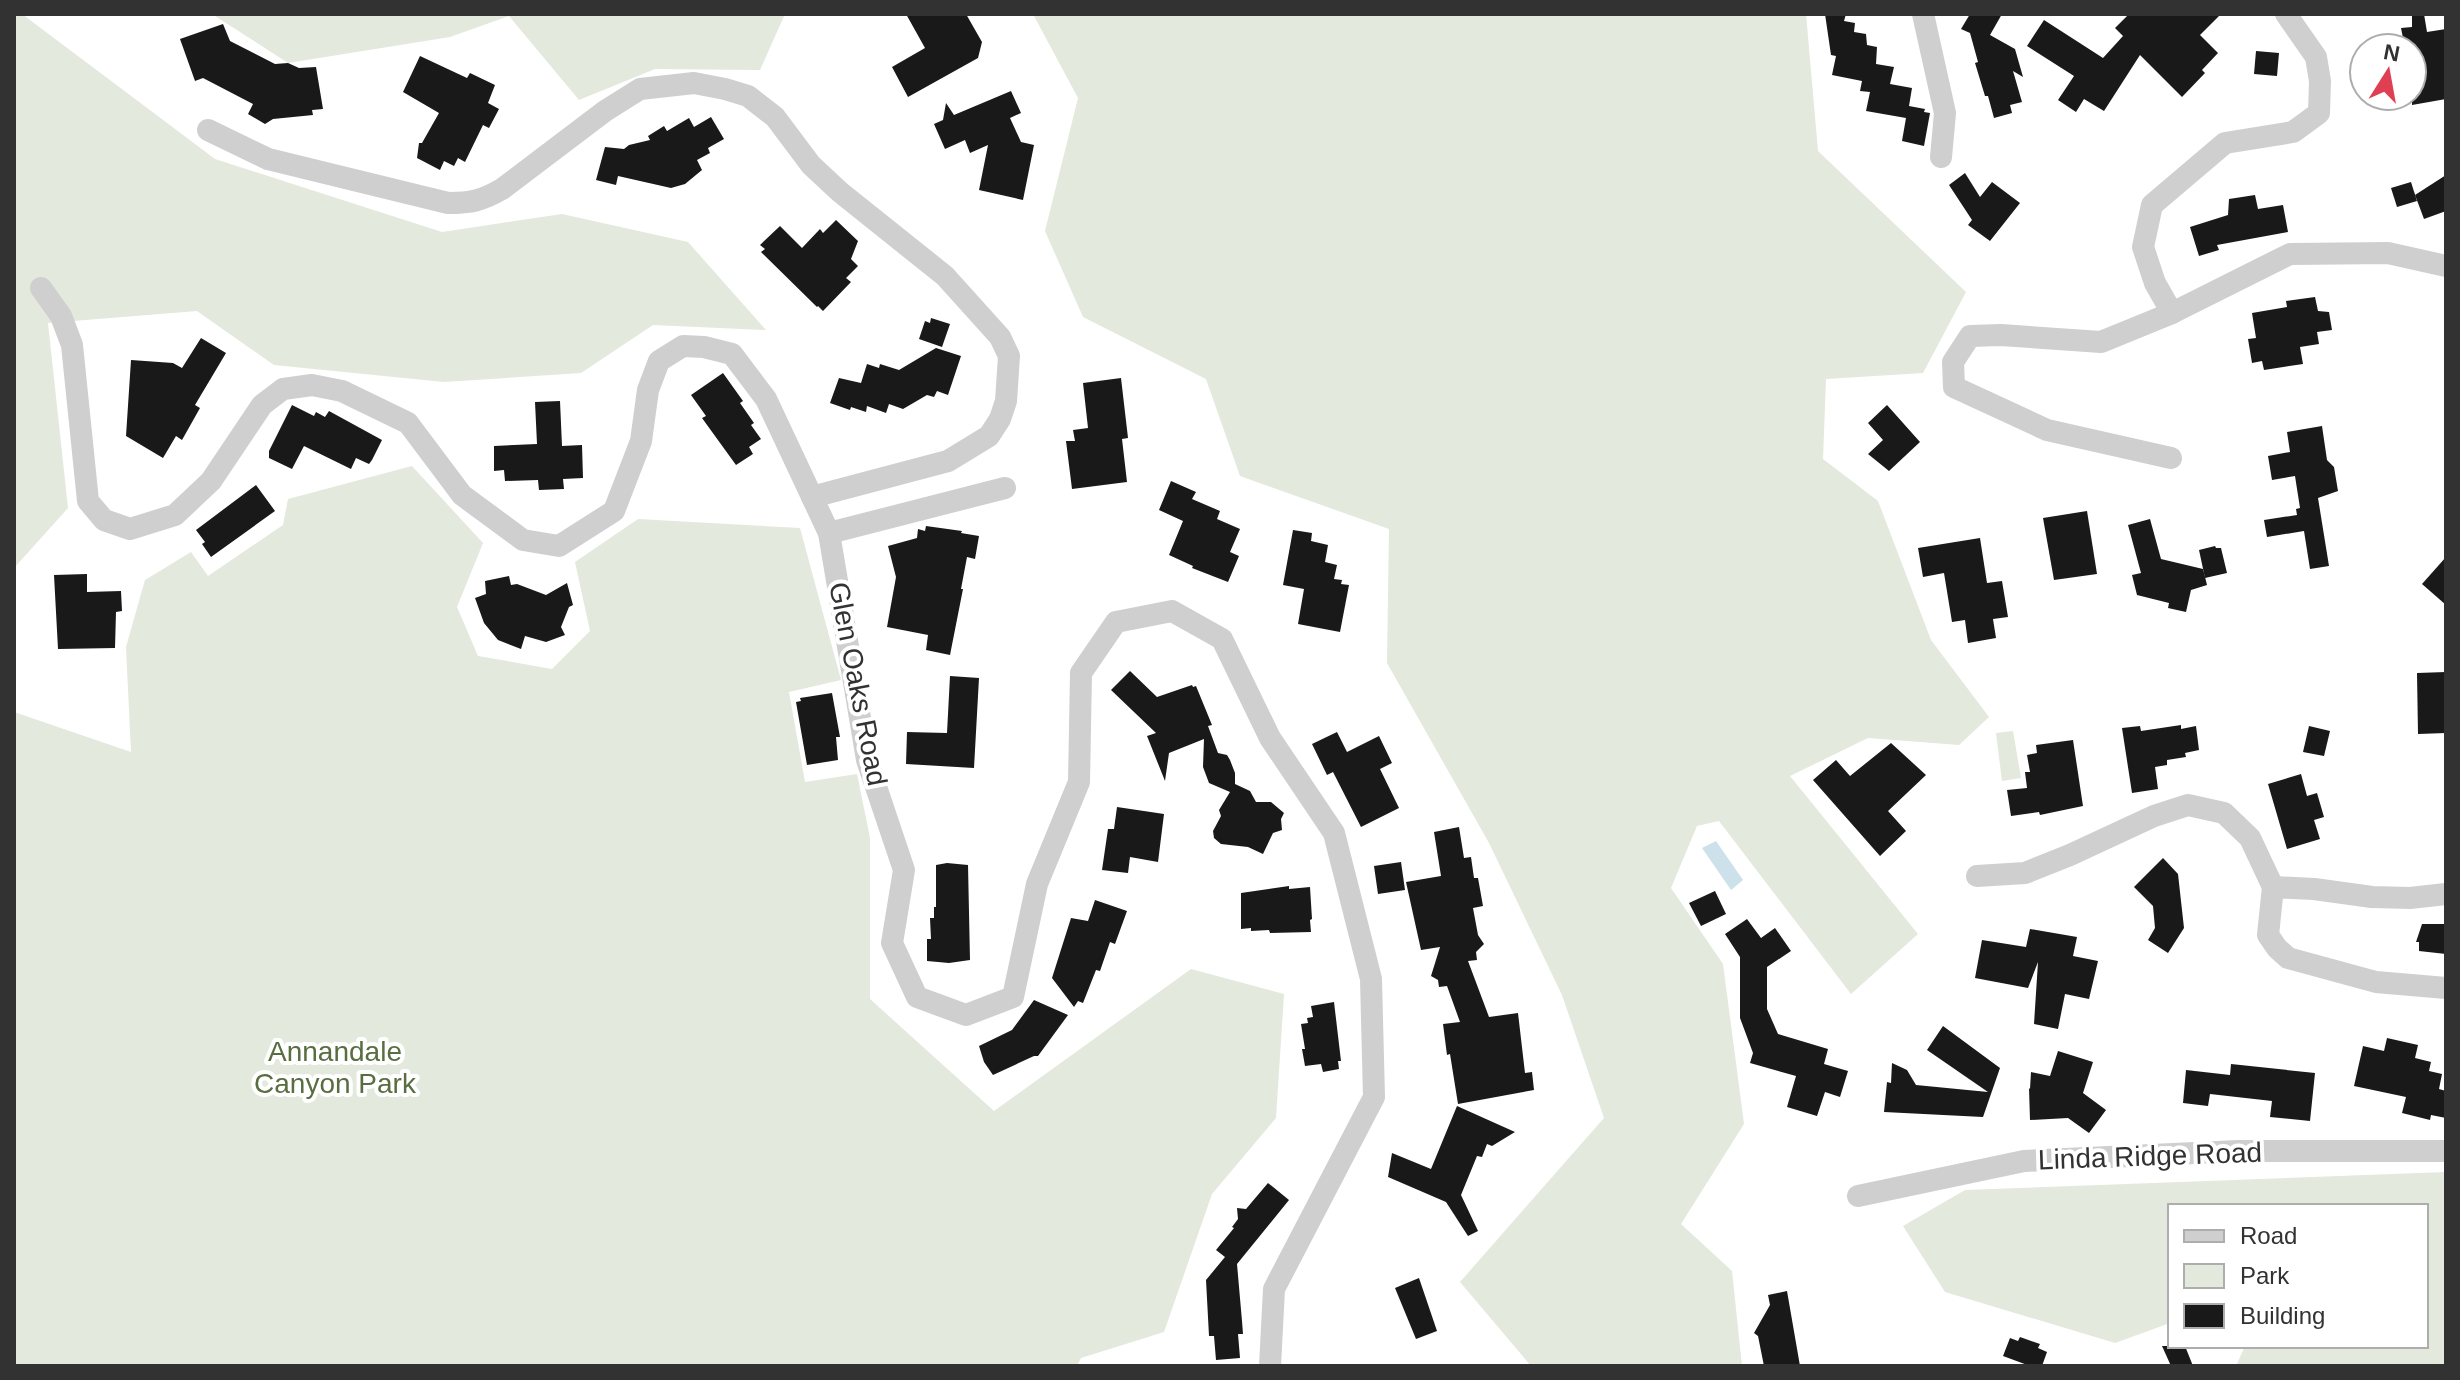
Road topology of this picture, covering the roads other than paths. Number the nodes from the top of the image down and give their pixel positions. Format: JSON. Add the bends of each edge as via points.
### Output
{"nodes":[{"id":1,"x":1923,"y":14,"type":"edge"},
{"id":2,"x":2286,"y":14,"type":"edge"},
{"id":3,"x":208,"y":130,"type":"dead end"},
{"id":4,"x":1941,"y":157,"type":"dead end"},
{"id":5,"x":2446,"y":266,"type":"edge"},
{"id":6,"x":41,"y":288,"type":"dead end"},
{"id":7,"x":2172,"y":313,"type":"junction"},
{"id":8,"x":2171,"y":458,"type":"dead end"},
{"id":9,"x":1005,"y":488,"type":"dead end"},
{"id":10,"x":812,"y":497,"type":"junction"},
{"id":11,"x":829,"y":533,"type":"junction"},
{"id":12,"x":1977,"y":876,"type":"dead end"},
{"id":13,"x":2273,"y":887,"type":"junction"},
{"id":14,"x":2446,"y":894,"type":"edge"},
{"id":15,"x":2446,"y":988,"type":"edge"},
{"id":16,"x":2446,"y":1151,"type":"edge"},
{"id":17,"x":1858,"y":1196,"type":"dead end"},
{"id":18,"x":1270,"y":1366,"type":"edge"}],
"edges":[{"from":1,"to":4,"type":"street","via":[[1945,113]]},
{"from":2,"to":7,"type":"street","via":[[2316,57],[2319,113],[2293,132],[2225,143],[2152,205],[2143,247]]},
{"from":3,"to":10,"type":"street","via":[[268,159],[448,203],[471,203],[502,189],[640,89],[694,83],[748,96],[775,117],[811,165],[840,192],[945,276],[1000,337],[1009,356],[1006,401],[989,436],[948,461]]},
{"from":5,"to":7,"type":"street","via":[[2388,253],[2290,254]]},
{"from":6,"to":10,"type":"street","name":"Glen Oaks Road","via":[[61,316],[72,345],[88,501],[104,520],[130,529],[175,515],[211,481],[262,405],[283,389],[312,385],[342,391],[408,423],[462,495],[523,540],[559,546],[614,511],[641,441],[648,390],[659,361],[683,346],[732,354],[766,399]]},
{"from":7,"to":8,"type":"street","via":[[2101,342],[1970,336],[1953,362],[1954,387],[1997,408],[2047,430]]},
{"from":9,"to":11,"type":"street"},
{"from":10,"to":11,"type":"street","name":"Glen Oaks Road"},
{"from":11,"to":18,"type":"street","name":"Glen Oaks Road","via":[[867,760],[904,870],[892,943],[917,997],[966,1015],[1013,997],[1037,884],[1079,782],[1081,673],[1116,622],[1172,611],[1222,639],[1270,738],[1334,833],[1371,979],[1374,1097],[1274,1289]]},
{"from":12,"to":13,"type":"street","via":[[2025,873],[2188,805],[2224,813],[2241,829]]},
{"from":13,"to":14,"type":"street","via":[[2372,897]]},
{"from":13,"to":15,"type":"street","via":[[2268,935],[2288,958],[2376,982]]},
{"from":16,"to":17,"type":"street","name":"Linda Ridge Road","via":[[2238,1151],[2024,1161]]}]}
